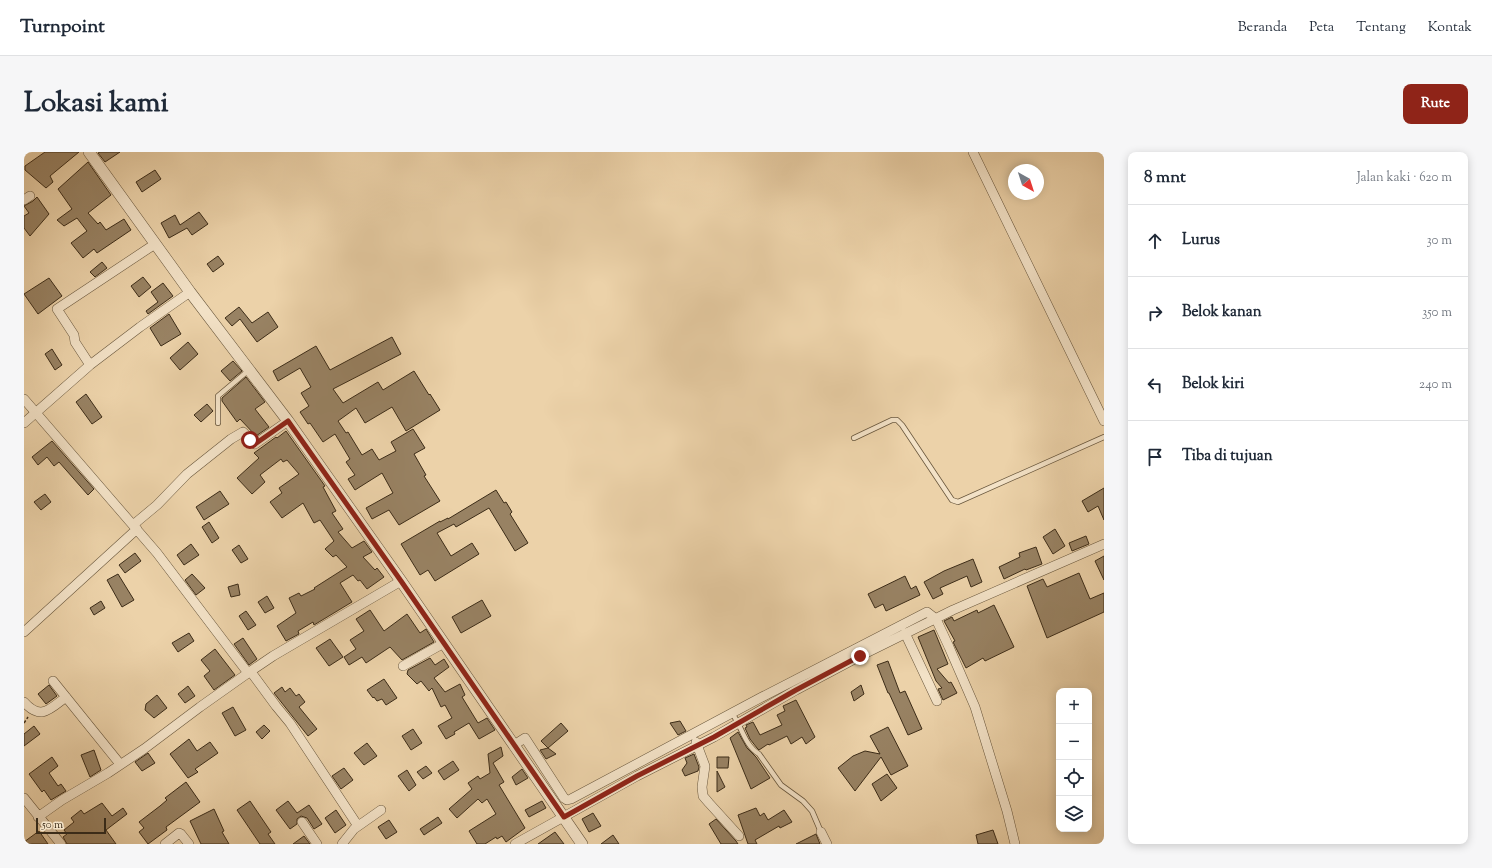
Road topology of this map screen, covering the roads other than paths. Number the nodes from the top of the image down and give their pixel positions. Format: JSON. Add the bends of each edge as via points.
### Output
{"nodes":[{"id":1,"x":89,"y":152,"type":"edge"},
{"id":2,"x":973,"y":152,"type":"edge"},
{"id":3,"x":155,"y":244,"type":"junction"},
{"id":4,"x":190,"y":292,"type":"junction"},
{"id":5,"x":90,"y":365,"type":"junction"},
{"id":6,"x":249,"y":370,"type":"junction"},
{"id":7,"x":24,"y":399,"type":"edge"},
{"id":8,"x":35,"y":413,"type":"junction"},
{"id":9,"x":288,"y":421,"type":"junction"},
{"id":10,"x":1104,"y":421,"type":"edge"},
{"id":11,"x":24,"y":423,"type":"edge"},
{"id":12,"x":218,"y":423,"type":"dead end"},
{"id":13,"x":1104,"y":437,"type":"edge"},
{"id":14,"x":854,"y":438,"type":"dead end"},
{"id":15,"x":135,"y":527,"type":"junction"},
{"id":16,"x":1104,"y":544,"type":"edge"},
{"id":17,"x":401,"y":581,"type":"junction"},
{"id":18,"x":936,"y":619,"type":"junction"},
{"id":19,"x":24,"y":632,"type":"edge"},
{"id":20,"x":905,"y":634,"type":"junction"},
{"id":21,"x":444,"y":643,"type":"junction"},
{"id":22,"x":403,"y":666,"type":"dead end"},
{"id":23,"x":249,"y":673,"type":"junction"},
{"id":24,"x":53,"y":681,"type":"dead end"},
{"id":25,"x":66,"y":697,"type":"junction"},
{"id":26,"x":937,"y":701,"type":"dead end"},
{"id":27,"x":24,"y":702,"type":"edge"},
{"id":28,"x":735,"y":718,"type":"junction"},
{"id":29,"x":695,"y":740,"type":"junction"},
{"id":30,"x":518,"y":743,"type":"junction"},
{"id":31,"x":120,"y":764,"type":"junction"},
{"id":32,"x":24,"y":798,"type":"edge"},
{"id":33,"x":381,"y":810,"type":"dead end"},
{"id":34,"x":38,"y":817,"type":"junction"},
{"id":35,"x":564,"y":817,"type":"junction"},
{"id":36,"x":302,"y":822,"type":"dead end"},
{"id":37,"x":358,"y":826,"type":"junction"},
{"id":38,"x":821,"y":832,"type":"joint"},
{"id":39,"x":739,"y":836,"type":"dead end"},
{"id":40,"x":61,"y":844,"type":"edge"},
{"id":41,"x":165,"y":844,"type":"edge"},
{"id":42,"x":189,"y":844,"type":"edge"},
{"id":43,"x":317,"y":844,"type":"edge"},
{"id":44,"x":342,"y":844,"type":"edge"},
{"id":45,"x":514,"y":844,"type":"edge"},
{"id":46,"x":582,"y":844,"type":"edge"},
{"id":47,"x":828,"y":844,"type":"edge"},
{"id":48,"x":1015,"y":844,"type":"edge"}],
"edges":[{"from":1,"to":3,"type":"street"},
{"from":2,"to":10,"type":"street"},
{"from":3,"to":4,"type":"street"},
{"from":3,"to":5,"type":"street","via":[[56,309]]},
{"from":4,"to":5,"type":"street"},
{"from":4,"to":6,"type":"street"},
{"from":5,"to":8,"type":"street"},
{"from":6,"to":9,"type":"street"},
{"from":6,"to":12,"type":"lane","via":[[218,396]]},
{"from":7,"to":8,"type":"street"},
{"from":8,"to":11,"type":"street"},
{"from":8,"to":15,"type":"street"},
{"from":9,"to":15,"type":"street","via":[[255,444],[243,432],[231,439],[187,474]]},
{"from":9,"to":17,"type":"street"},
{"from":13,"to":14,"type":"lane","via":[[958,502],[952,500],[897,420]]},
{"from":15,"to":19,"type":"street"},
{"from":15,"to":23,"type":"street"},
{"from":16,"to":18,"type":"street"},
{"from":17,"to":21,"type":"street"},
{"from":17,"to":23,"type":"street","via":[[273,656]]},
{"from":18,"to":20,"type":"street"},
{"from":18,"to":28,"type":"street","via":[[930,613],[922,613]]},
{"from":18,"to":48,"type":"street","via":[[975,707]]},
{"from":20,"to":26,"type":"street"},
{"from":20,"to":28,"type":"street"},
{"from":21,"to":22,"type":"street"},
{"from":21,"to":30,"type":"street"},
{"from":23,"to":31,"type":"street"},
{"from":23,"to":37,"type":"street","via":[[290,723]]},
{"from":24,"to":25,"type":"street"},
{"from":25,"to":27,"type":"street","via":[[48,711],[40,713],[31,710]]},
{"from":25,"to":31,"type":"street"},
{"from":28,"to":29,"type":"street"},
{"from":28,"to":38,"type":"lane","via":[[750,747],[759,754],[781,785],[812,811]]},
{"from":29,"to":30,"type":"street","via":[[567,800],[524,738]]},
{"from":29,"to":35,"type":"street"},
{"from":29,"to":39,"type":"street","via":[[705,766],[703,796]]},
{"from":30,"to":35,"type":"street"},
{"from":31,"to":34,"type":"street"},
{"from":32,"to":34,"type":"street"},
{"from":33,"to":37,"type":"street"},
{"from":34,"to":40,"type":"street"},
{"from":35,"to":45,"type":"street"},
{"from":35,"to":46,"type":"street"},
{"from":36,"to":43,"type":"street"},
{"from":37,"to":44,"type":"street"},
{"from":38,"to":47,"type":"street"},
{"from":41,"to":42,"type":"street","via":[[179,834]]}]}
